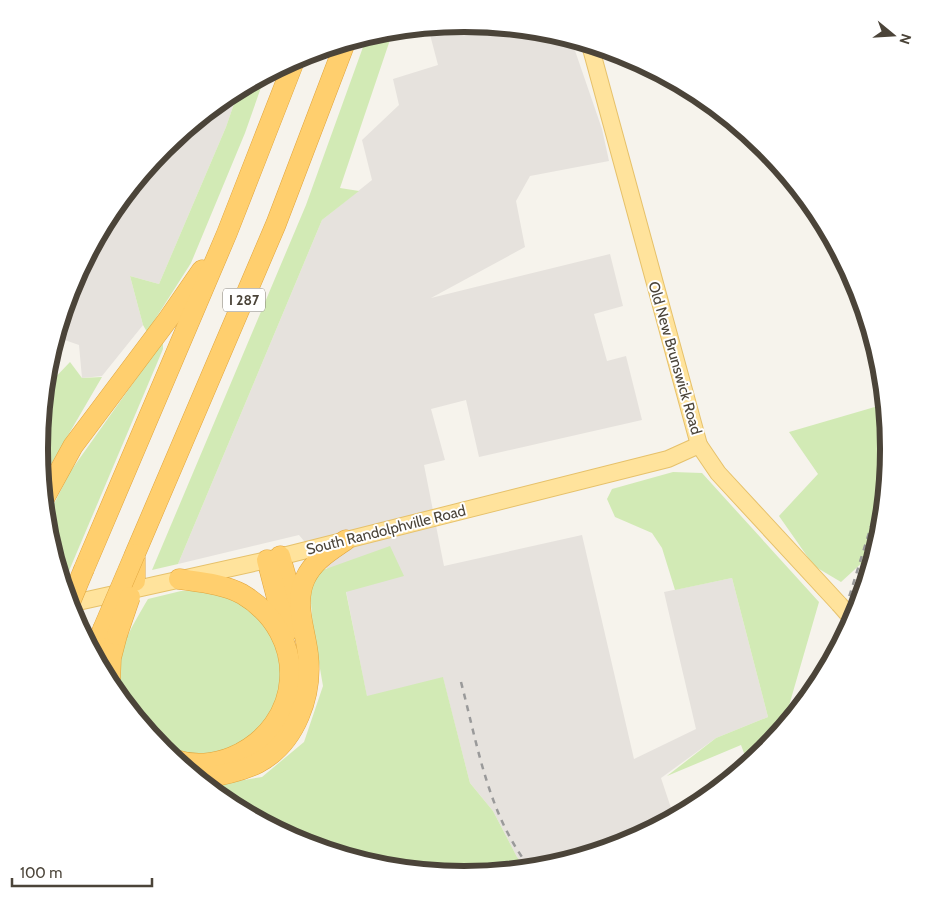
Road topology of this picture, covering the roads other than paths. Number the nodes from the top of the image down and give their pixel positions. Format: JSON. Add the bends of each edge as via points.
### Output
{"nodes":[{"id":1,"x":342,"y":51,"type":"edge"},
{"id":2,"x":592,"y":53,"type":"edge"},
{"id":3,"x":291,"y":70,"type":"edge"},
{"id":4,"x":227,"y":233,"type":"junction"},
{"id":5,"x":700,"y":446,"type":"junction"},
{"id":6,"x":49,"y":489,"type":"edge"},
{"id":7,"x":346,"y":540,"type":"junction"},
{"id":8,"x":274,"y":558,"type":"junction"},
{"id":9,"x":179,"y":579,"type":"junction"},
{"id":10,"x":74,"y":594,"type":"edge"},
{"id":11,"x":77,"y":603,"type":"edge"},
{"id":12,"x":847,"y":613,"type":"edge"},
{"id":13,"x":300,"y":618,"type":"junction"},
{"id":14,"x":110,"y":632,"type":"junction"},
{"id":15,"x":98,"y":647,"type":"edge"},
{"id":16,"x":290,"y":655,"type":"junction"},
{"id":17,"x":111,"y":669,"type":"edge"},
{"id":18,"x":189,"y":762,"type":"edge"},
{"id":19,"x":208,"y":778,"type":"edge"}],
"edges":[{"from":1,"to":14,"type":"highway","number":"I 287","bridge":true,"via":[[276,224],[135,554]]},
{"from":2,"to":5,"type":"main road","name":"Old New Brunswick Road"},
{"from":3,"to":4,"type":"highway","number":"I 287"},
{"from":4,"to":6,"type":"highway","via":[[169,318],[73,446]]},
{"from":4,"to":10,"type":"highway","number":"I 287","bridge":true},
{"from":5,"to":7,"type":"main road","name":"South Randolphville Road","via":[[668,459]]},
{"from":5,"to":12,"type":"main road","name":"Old New Brunswick Road","bridge":true,"via":[[718,474]]},
{"from":7,"to":8,"type":"main road","name":"South Randolphville Road"},
{"from":7,"to":13,"type":"highway","via":[[321,558],[304,580]]},
{"from":8,"to":9,"type":"main road","name":"South Randolphville Road"},
{"from":8,"to":13,"type":"highway"},
{"from":8,"to":16,"type":"highway"},
{"from":9,"to":11,"type":"main road","name":"South Randolphville Road"},
{"from":9,"to":16,"type":"highway","via":[[227,588],[252,601],[269,616]]},
{"from":13,"to":19,"type":"highway","via":[[306,637],[309,668],[305,699],[296,722],[283,742],[258,762]]},
{"from":14,"to":15,"type":"highway","number":"I 287"},
{"from":14,"to":17,"type":"highway"},
{"from":16,"to":18,"type":"highway","via":[[290,685],[286,702],[277,720],[260,740],[245,751],[218,762]]}]}
